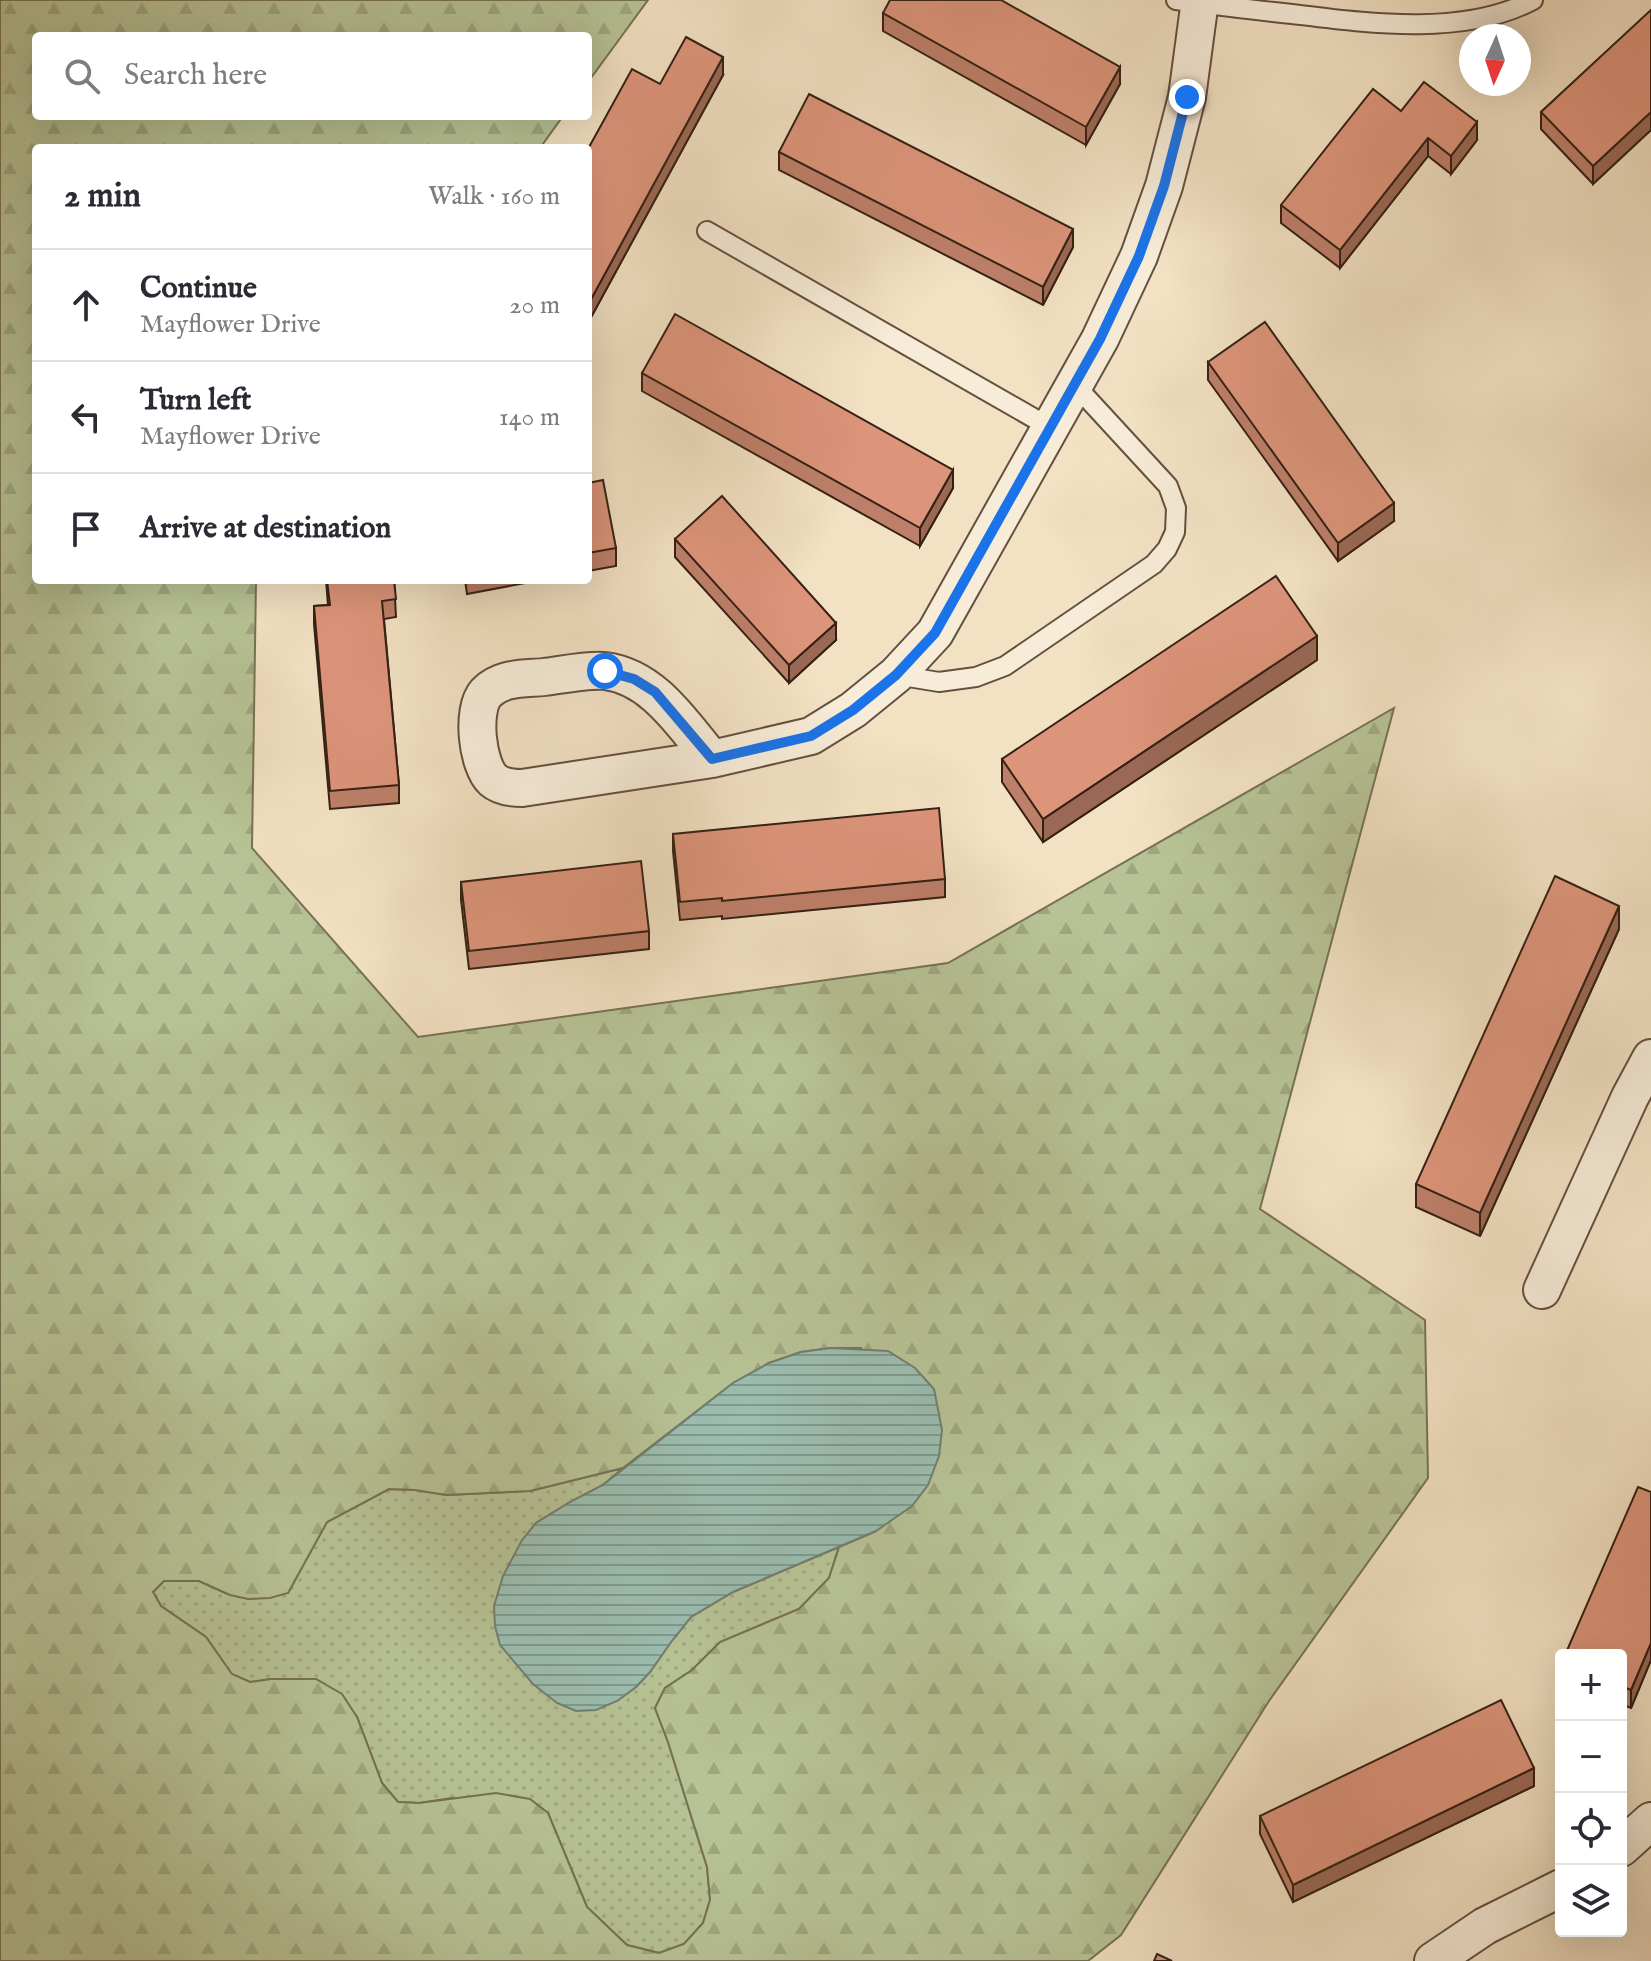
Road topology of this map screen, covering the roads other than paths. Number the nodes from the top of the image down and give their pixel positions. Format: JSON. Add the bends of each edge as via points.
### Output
{"nodes":[{"id":1,"x":1533,"y":0,"type":"edge"},
{"id":2,"x":1192,"y":1,"type":"edge"},
{"id":3,"x":707,"y":231,"type":"dead end"},
{"id":4,"x":1075,"y":385,"type":"junction"},
{"id":5,"x":1051,"y":428,"type":"junction"},
{"id":6,"x":896,"y":675,"type":"junction"},
{"id":7,"x":712,"y":759,"type":"junction"},
{"id":8,"x":1651,"y":1058,"type":"edge"},
{"id":9,"x":1542,"y":1290,"type":"dead end"},
{"id":10,"x":1651,"y":1821,"type":"edge"},
{"id":11,"x":1627,"y":1843,"type":"edge"},
{"id":12,"x":1555,"y":1891,"type":"edge"},
{"id":13,"x":1433,"y":1961,"type":"edge"}],
"edges":[{"from":1,"to":2,"type":"lane","via":[[1485,18],[1418,25]]},
{"from":2,"to":4,"type":"street","via":[[1187,97],[1164,186],[1139,256]]},
{"from":3,"to":5,"type":"lane"},
{"from":4,"to":5,"type":"street"},
{"from":4,"to":6,"type":"lane","via":[[1168,486],[1176,508],[1175,532],[1167,549],[1154,564],[1005,666],[939,682]]},
{"from":5,"to":6,"type":"street","via":[[935,633]]},
{"from":6,"to":7,"type":"street","via":[[811,736]]},
{"from":7,"to":7,"type":"street","via":[[655,692],[605,671],[502,681],[480,703],[483,765],[493,780],[510,788]]},
{"from":8,"to":9,"type":"street"},
{"from":10,"to":11,"type":"street"},
{"from":12,"to":13,"type":"street","via":[[1485,1926]]}]}
